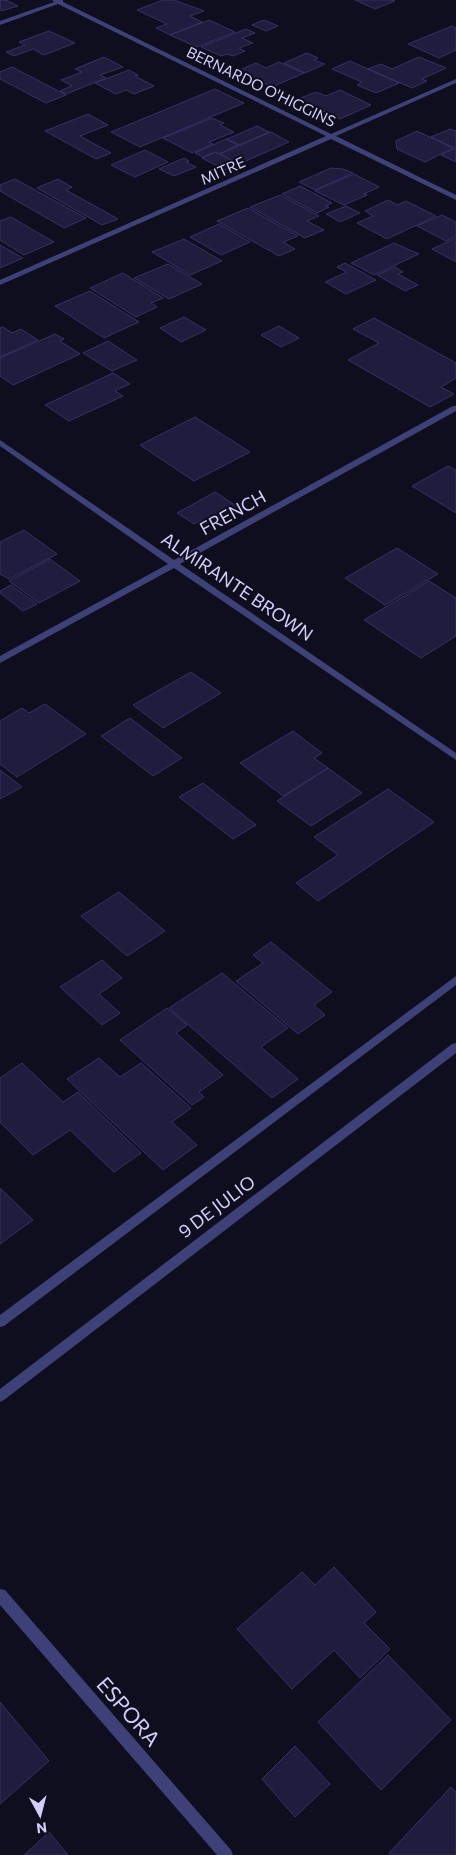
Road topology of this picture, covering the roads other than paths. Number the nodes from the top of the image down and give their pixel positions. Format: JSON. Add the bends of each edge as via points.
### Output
{"nodes":[{"id":1,"x":59,"y":1,"type":"edge"},
{"id":2,"x":0,"y":23,"type":"edge"},
{"id":3,"x":456,"y":80,"type":"edge"},
{"id":4,"x":332,"y":136,"type":"junction"},
{"id":5,"x":456,"y":198,"type":"edge"},
{"id":6,"x":0,"y":283,"type":"edge"},
{"id":7,"x":456,"y":408,"type":"edge"},
{"id":8,"x":0,"y":442,"type":"edge"},
{"id":9,"x":174,"y":564,"type":"junction"},
{"id":10,"x":0,"y":660,"type":"edge"},
{"id":11,"x":456,"y":757,"type":"edge"},
{"id":12,"x":456,"y":980,"type":"edge"},
{"id":13,"x":456,"y":1047,"type":"edge"},
{"id":14,"x":0,"y":1322,"type":"edge"},
{"id":15,"x":0,"y":1396,"type":"edge"},
{"id":16,"x":0,"y":1595,"type":"edge"},
{"id":17,"x":226,"y":1855,"type":"edge"}],
"edges":[{"from":1,"to":2,"type":"street"},
{"from":1,"to":4,"type":"street","name":"BERNARDO O'HIGGINS"},
{"from":3,"to":4,"type":"street","name":"MITRE"},
{"from":4,"to":5,"type":"street","name":"BERNARDO O'HIGGINS"},
{"from":4,"to":6,"type":"street","name":"MITRE"},
{"from":7,"to":9,"type":"street","name":"FRENCH"},
{"from":8,"to":9,"type":"street","name":"ALMIRANTE BROWN"},
{"from":9,"to":10,"type":"street","name":"FRENCH"},
{"from":9,"to":11,"type":"street","name":"ALMIRANTE BROWN"},
{"from":12,"to":14,"type":"street"},
{"from":13,"to":15,"type":"street","name":"9 DE JULIO"},
{"from":16,"to":17,"type":"street","name":"ESPORA"}]}
